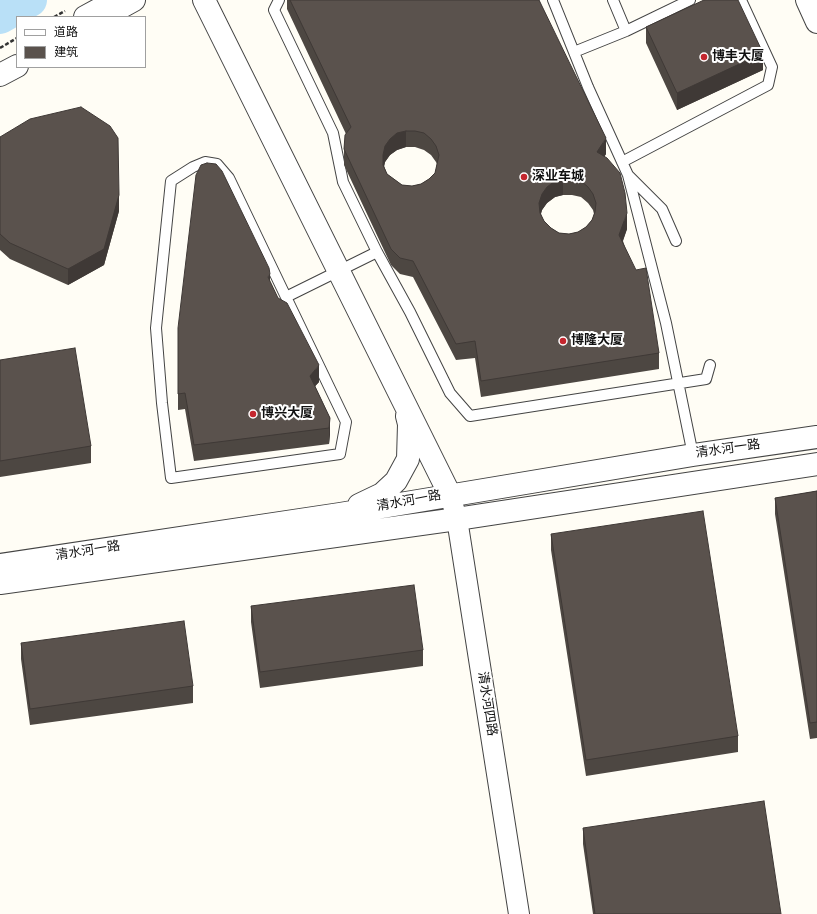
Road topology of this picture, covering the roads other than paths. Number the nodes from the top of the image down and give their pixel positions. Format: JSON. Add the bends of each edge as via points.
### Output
{"nodes":[{"id":1,"x":116,"y":0,"type":"edge"},
{"id":2,"x":134,"y":0,"type":"edge"},
{"id":3,"x":204,"y":0,"type":"edge"},
{"id":4,"x":279,"y":0,"type":"edge"},
{"id":5,"x":553,"y":0,"type":"edge"},
{"id":6,"x":613,"y":0,"type":"edge"},
{"id":7,"x":690,"y":0,"type":"edge"},
{"id":8,"x":741,"y":0,"type":"edge"},
{"id":9,"x":806,"y":0,"type":"edge"},
{"id":10,"x":87,"y":16,"type":"edge"},
{"id":11,"x":106,"y":16,"type":"edge"},
{"id":12,"x":817,"y":22,"type":"edge"},
{"id":13,"x":626,"y":31,"type":"junction"},
{"id":14,"x":574,"y":52,"type":"junction"},
{"id":15,"x":16,"y":56,"type":"edge"},
{"id":16,"x":0,"y":64,"type":"edge"},
{"id":17,"x":16,"y":67,"type":"edge"},
{"id":18,"x":0,"y":75,"type":"edge"},
{"id":19,"x":622,"y":162,"type":"junction"},
{"id":20,"x":628,"y":175,"type":"junction"},
{"id":21,"x":676,"y":241,"type":"dead end"},
{"id":22,"x":376,"y":252,"type":"junction"},
{"id":23,"x":338,"y":271,"type":"junction"},
{"id":24,"x":286,"y":297,"type":"junction"},
{"id":25,"x":710,"y":365,"type":"dead end"},
{"id":26,"x":680,"y":384,"type":"junction"},
{"id":27,"x":404,"y":403,"type":"junction"},
{"id":28,"x":817,"y":437,"type":"edge"},
{"id":29,"x":693,"y":455,"type":"junction"},
{"id":30,"x":817,"y":464,"type":"edge"},
{"id":31,"x":450,"y":495,"type":"junction"},
{"id":32,"x":340,"y":514,"type":"junction"},
{"id":33,"x":456,"y":519,"type":"junction"},
{"id":34,"x":0,"y":565,"type":"edge"},
{"id":35,"x":0,"y":583,"type":"edge"},
{"id":36,"x":519,"y":914,"type":"edge"}],
"edges":[{"from":1,"to":10,"type":"street"},
{"from":2,"to":11,"type":"street"},
{"from":3,"to":23,"type":"street"},
{"from":4,"to":22,"type":"lane","via":[[274,10],[333,132],[343,182]]},
{"from":5,"to":14,"type":"lane"},
{"from":6,"to":13,"type":"lane"},
{"from":7,"to":13,"type":"lane"},
{"from":8,"to":19,"type":"lane","via":[[772,67],[768,85]]},
{"from":9,"to":12,"type":"street"},
{"from":13,"to":14,"type":"lane"},
{"from":14,"to":19,"type":"lane"},
{"from":15,"to":16,"type":"street"},
{"from":17,"to":18,"type":"street"},
{"from":19,"to":20,"type":"lane"},
{"from":20,"to":21,"type":"lane","via":[[662,209]]},
{"from":20,"to":26,"type":"lane"},
{"from":22,"to":23,"type":"lane"},
{"from":22,"to":26,"type":"lane","via":[[410,312],[450,393],[470,416]]},
{"from":23,"to":24,"type":"lane"},
{"from":23,"to":27,"type":"street"},
{"from":24,"to":24,"type":"lane","via":[[346,422],[340,454],[171,478],[156,328],[171,181],[205,162],[217,164],[229,178]]},
{"from":25,"to":26,"type":"lane","via":[[706,379]]},
{"from":26,"to":29,"type":"lane"},
{"from":27,"to":31,"type":"street"},
{"from":27,"to":32,"type":"street","via":[[409,424],[408,459],[396,481],[382,494]]},
{"from":28,"to":29,"type":"street","name":"清水河一路"},
{"from":29,"to":31,"type":"street","name":"清水河一路"},
{"from":30,"to":33,"type":"street","name":"清水河一路"},
{"from":31,"to":32,"type":"street","name":"清水河一路"},
{"from":31,"to":33,"type":"street","name":"清水河四路"},
{"from":32,"to":34,"type":"street","name":"清水河一路"},
{"from":33,"to":35,"type":"street","name":"清水河一路"},
{"from":33,"to":36,"type":"street","name":"清水河四路"}]}
